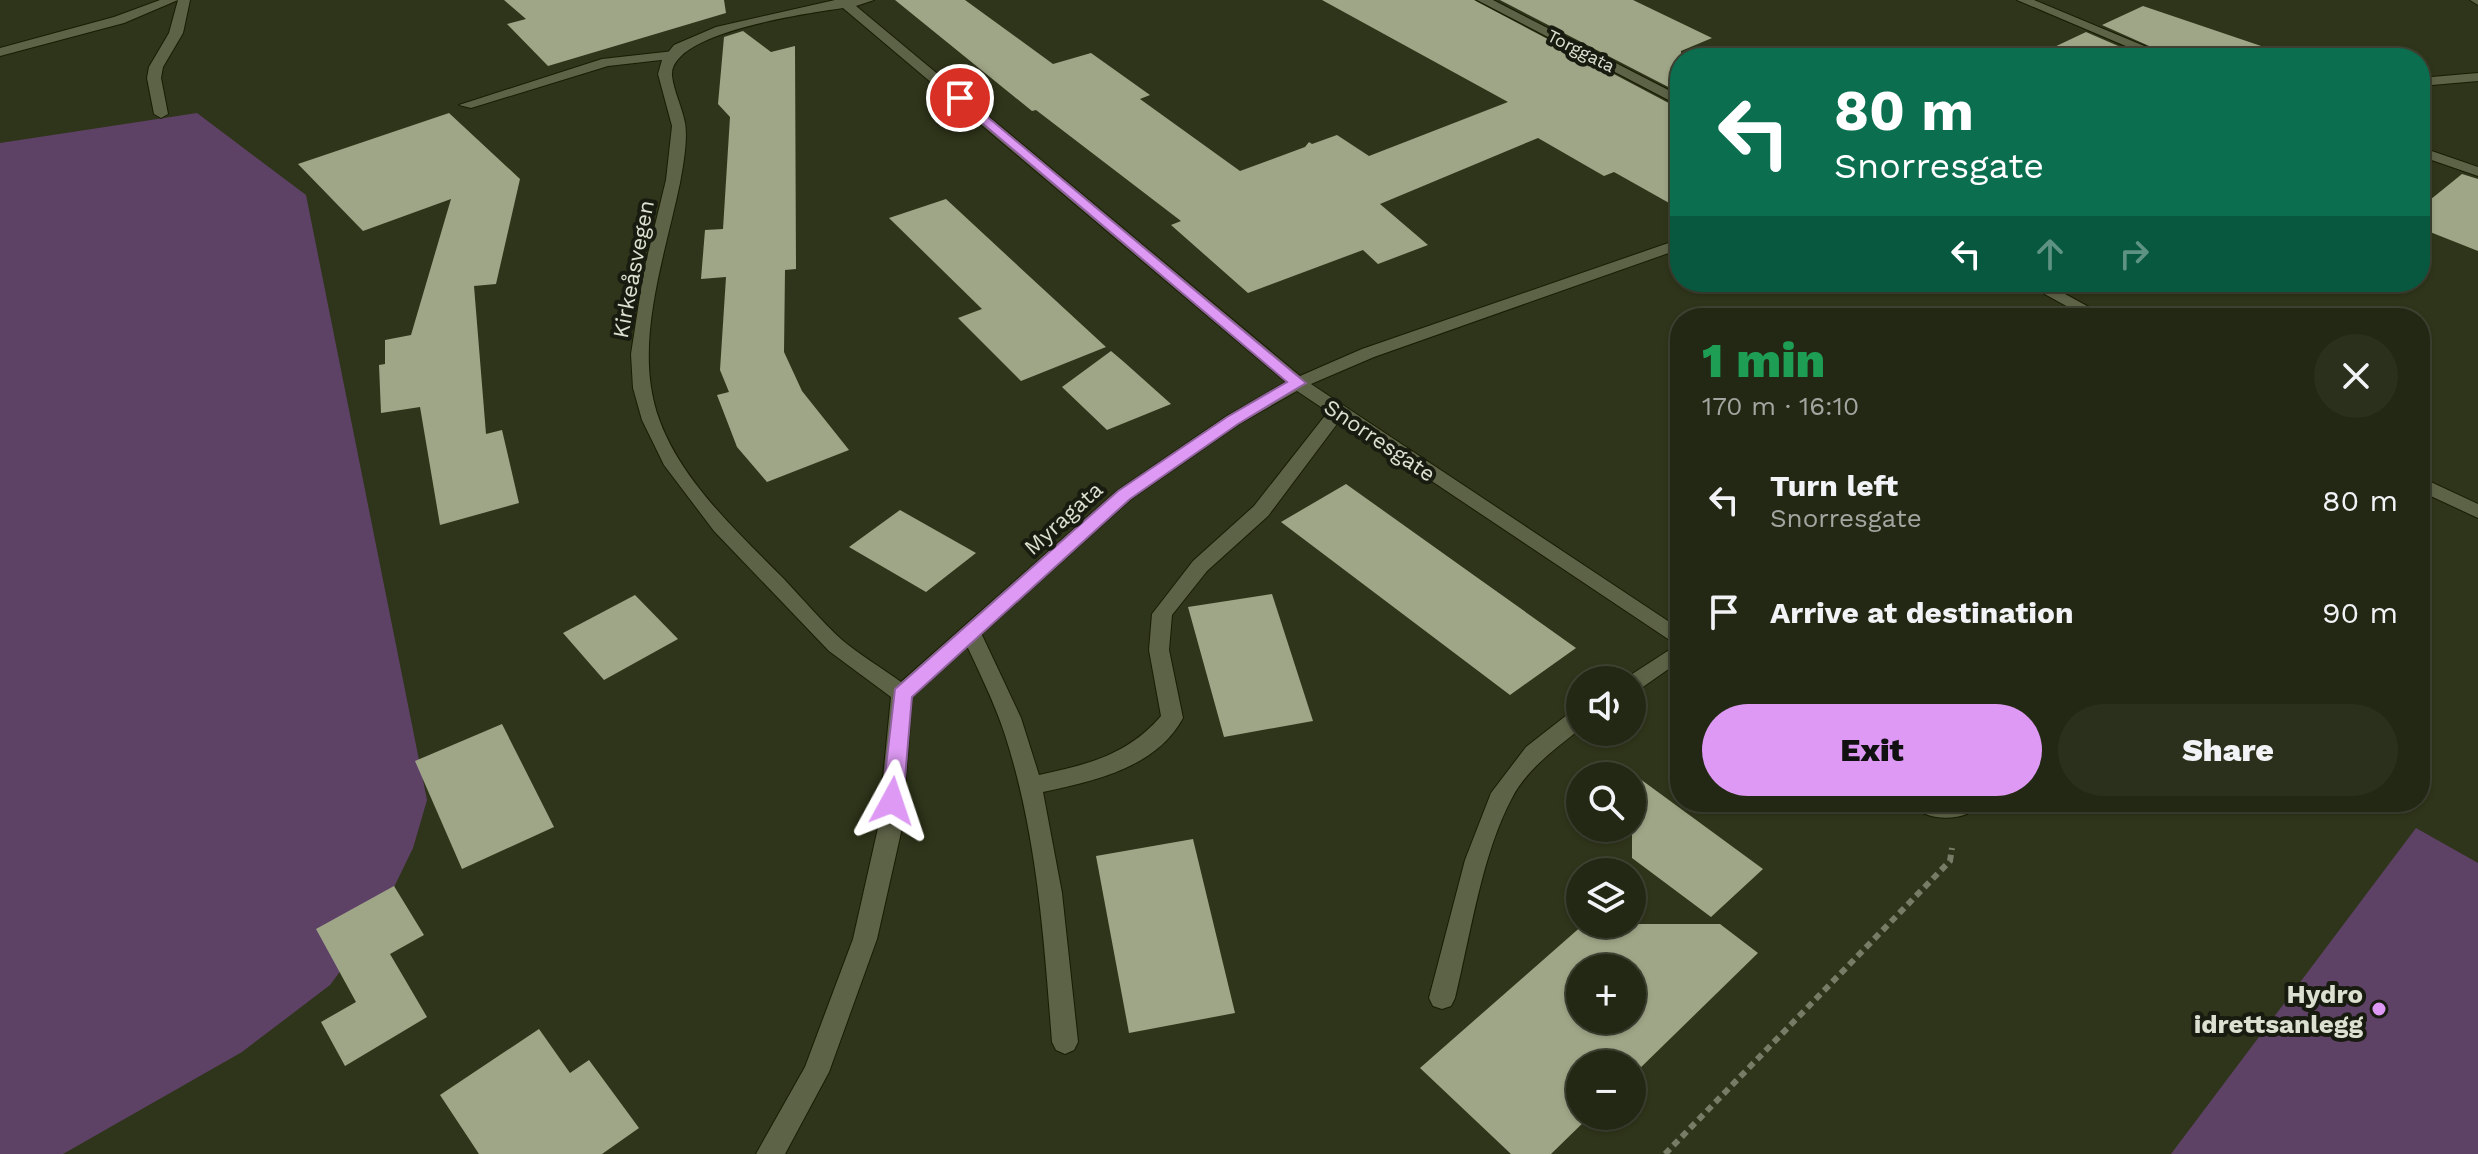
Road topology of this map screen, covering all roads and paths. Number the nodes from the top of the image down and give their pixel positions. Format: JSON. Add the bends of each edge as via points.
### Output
{"nodes":[{"id":1,"x":172,"y":0,"type":"edge"},
{"id":2,"x":184,"y":0,"type":"edge"},
{"id":3,"x":868,"y":0,"type":"edge"},
{"id":4,"x":1483,"y":0,"type":"edge"},
{"id":5,"x":2023,"y":0,"type":"edge"},
{"id":6,"x":844,"y":2,"type":"edge"},
{"id":7,"x":2141,"y":48,"type":"edge"},
{"id":8,"x":0,"y":52,"type":"edge"},
{"id":9,"x":674,"y":55,"type":"junction"},
{"id":10,"x":2478,"y":77,"type":"edge"},
{"id":11,"x":2430,"y":81,"type":"edge"},
{"id":12,"x":1670,"y":97,"type":"edge"},
{"id":13,"x":466,"y":105,"type":"dead end"},
{"id":14,"x":161,"y":114,"type":"dead end"},
{"id":15,"x":2430,"y":155,"type":"edge"},
{"id":16,"x":2478,"y":172,"type":"edge"},
{"id":17,"x":1670,"y":247,"type":"edge"},
{"id":18,"x":2050,"y":292,"type":"edge"},
{"id":19,"x":2082,"y":308,"type":"edge"},
{"id":20,"x":1298,"y":383,"type":"junction"},
{"id":21,"x":1337,"y":412,"type":"junction"},
{"id":22,"x":2430,"y":488,"type":"edge"},
{"id":23,"x":2478,"y":512,"type":"edge"},
{"id":24,"x":1670,"y":632,"type":"edge"},
{"id":25,"x":972,"y":635,"type":"junction"},
{"id":26,"x":1670,"y":658,"type":"edge"},
{"id":27,"x":1646,"y":674,"type":"edge"},
{"id":28,"x":902,"y":694,"type":"junction"},
{"id":29,"x":1566,"y":728,"type":"edge"},
{"id":30,"x":1031,"y":786,"type":"junction"},
{"id":31,"x":1962,"y":812,"type":"edge"},
{"id":32,"x":1442,"y":998,"type":"dead end"},
{"id":33,"x":1065,"y":1042,"type":"dead end"},
{"id":34,"x":770,"y":1154,"type":"edge"},
{"id":35,"x":1665,"y":1154,"type":"edge"}],
"edges":[{"from":1,"to":8,"type":"street"},
{"from":2,"to":14,"type":"street","via":[[176,33],[156,67]]},
{"from":3,"to":6,"type":"street"},
{"from":4,"to":12,"type":"street","name":"Torggata"},
{"from":5,"to":7,"type":"street"},
{"from":6,"to":9,"type":"street","via":[[721,30]]},
{"from":6,"to":20,"type":"street","name":"Snorresgate"},
{"from":9,"to":13,"type":"street","via":[[607,62]]},
{"from":9,"to":28,"type":"street","name":"Kirkeåsvegen","via":[[665,74],[679,126],[673,180],[641,325],[642,388],[651,420],[673,465],[721,526],[836,646]]},
{"from":10,"to":11,"type":"street"},
{"from":15,"to":16,"type":"street"},
{"from":17,"to":20,"type":"street","name":"Myragata","via":[[1368,353]]},
{"from":18,"to":19,"type":"street"},
{"from":20,"to":21,"type":"street","name":"Snorresgate"},
{"from":20,"to":25,"type":"street","name":"Myragata","via":[[1233,420],[1124,495]]},
{"from":21,"to":24,"type":"street","name":"Snorresgate"},
{"from":21,"to":30,"type":"street","via":[[1261,511],[1200,566],[1162,614],[1159,650],[1172,718],[1156,740],[1108,768]]},
{"from":22,"to":23,"type":"street"},
{"from":25,"to":28,"type":"street","name":"Myragata"},
{"from":25,"to":30,"type":"street","via":[[1020,744]]},
{"from":26,"to":27,"type":"street"},
{"from":28,"to":34,"type":"street","via":[[890,828],[865,939],[816,1072]]},
{"from":29,"to":32,"type":"street","via":[[1534,753],[1502,793],[1477,860]]},
{"from":30,"to":33,"type":"street","via":[[1049,869]]},
{"from":31,"to":35,"type":"path","via":[[1950,861]]}]}
